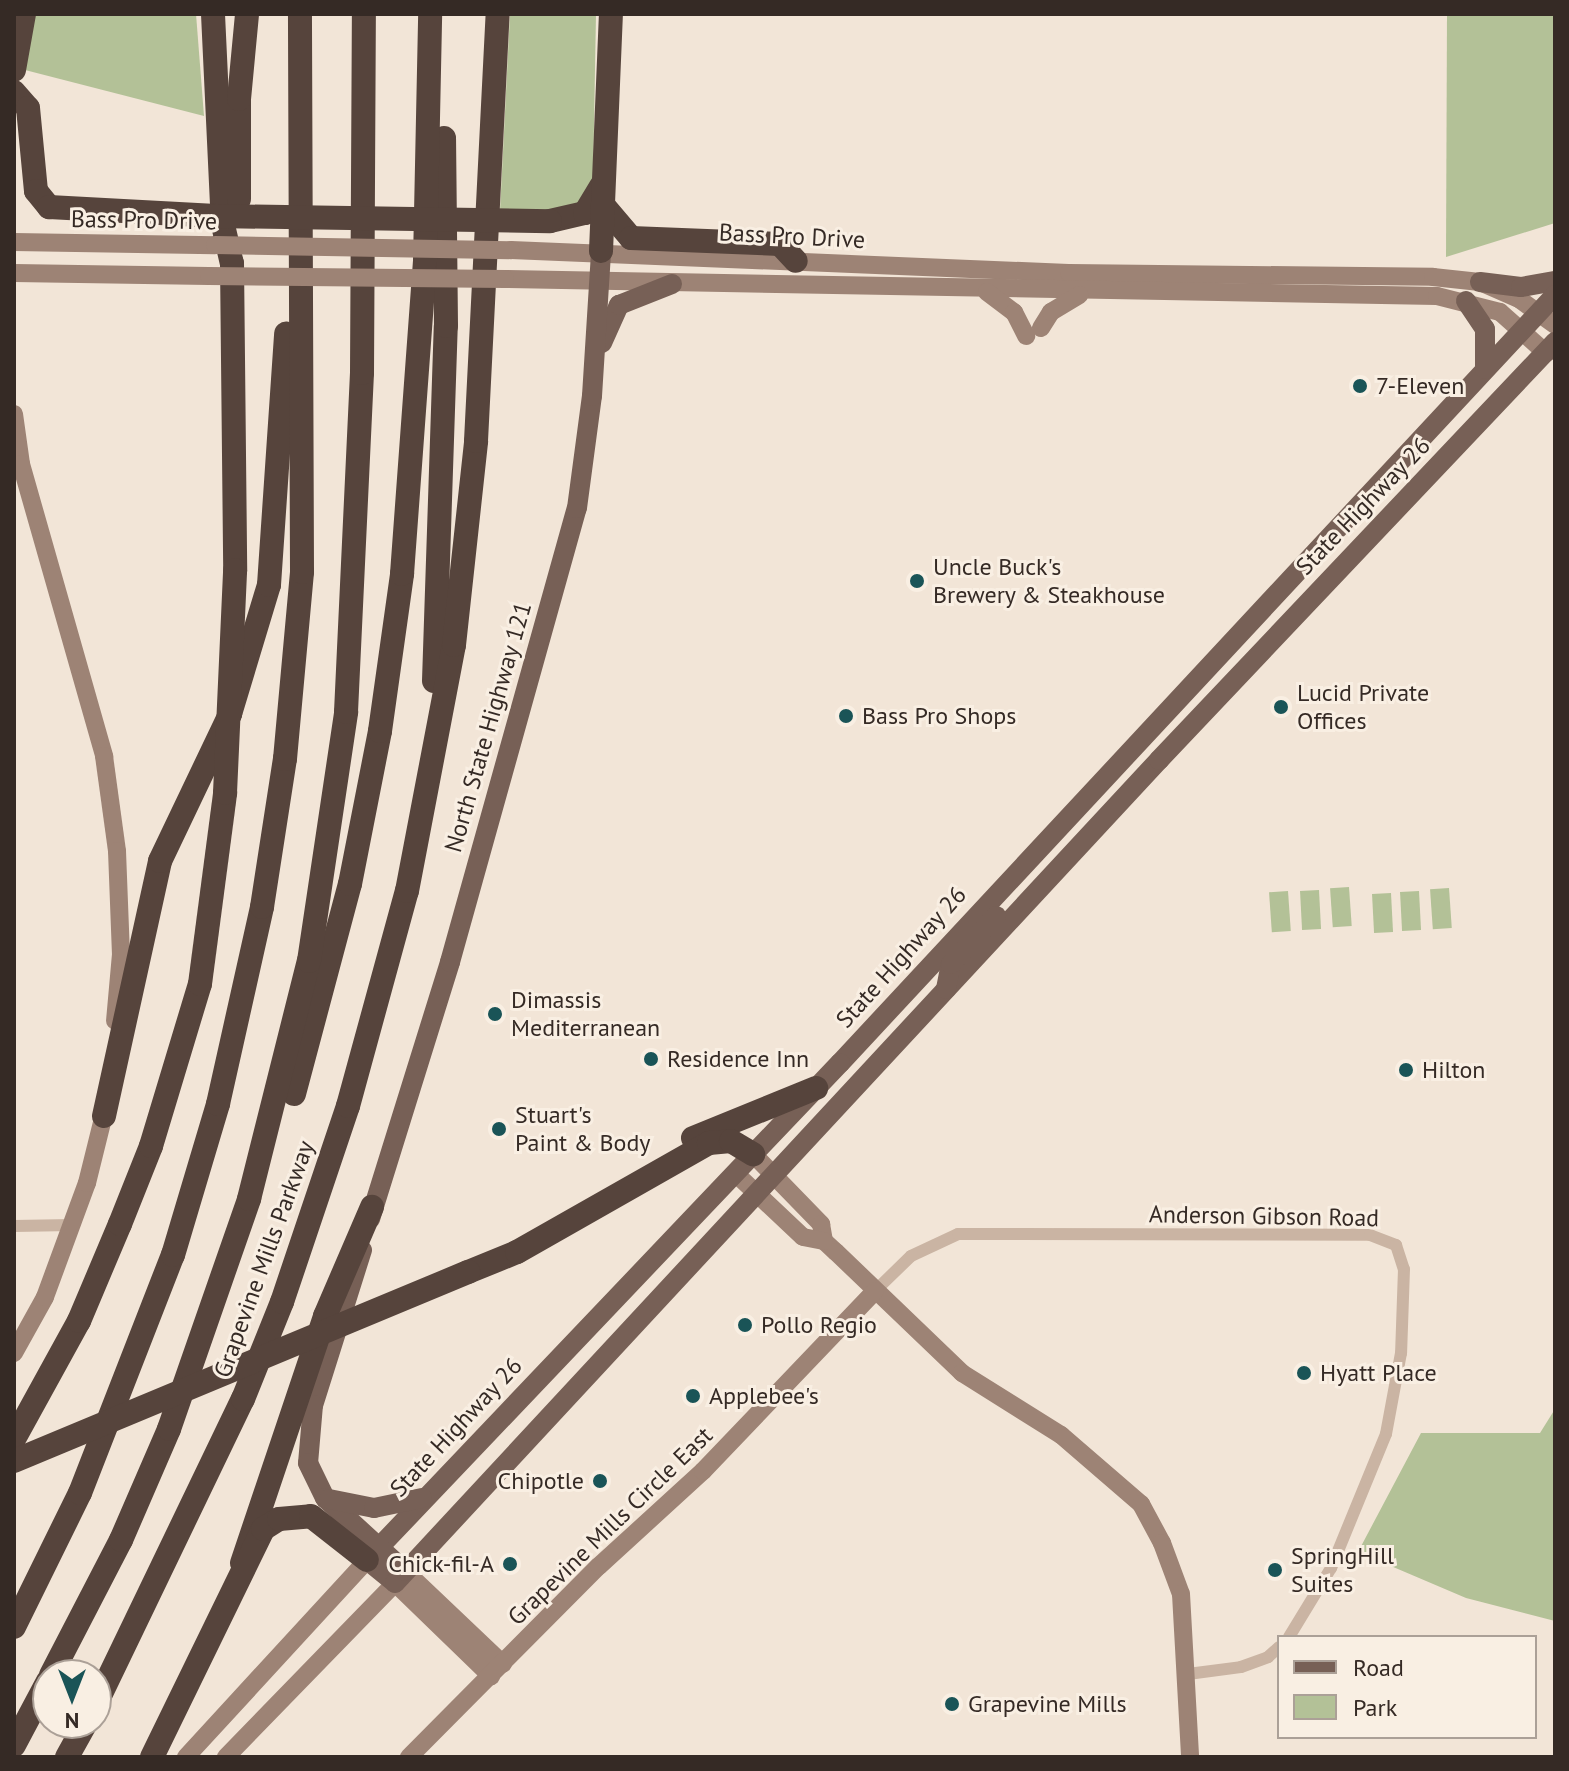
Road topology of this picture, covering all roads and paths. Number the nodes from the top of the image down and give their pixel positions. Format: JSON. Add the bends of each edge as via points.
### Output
{"nodes":[{"id":1,"x":24,"y":14,"type":"edge"},
{"id":2,"x":213,"y":14,"type":"edge"},
{"id":3,"x":247,"y":14,"type":"edge"},
{"id":4,"x":300,"y":14,"type":"edge"},
{"id":5,"x":364,"y":14,"type":"edge"},
{"id":6,"x":378,"y":14,"type":"edge"},
{"id":7,"x":430,"y":14,"type":"edge"},
{"id":8,"x":442,"y":14,"type":"edge"},
{"id":9,"x":498,"y":14,"type":"edge"},
{"id":10,"x":611,"y":14,"type":"edge"},
{"id":11,"x":14,"y":70,"type":"edge"},
{"id":12,"x":14,"y":92,"type":"edge"},
{"id":13,"x":437,"y":95,"type":"junction"},
{"id":14,"x":605,"y":176,"type":"junction"},
{"id":15,"x":603,"y":205,"type":"junction"},
{"id":16,"x":363,"y":206,"type":"junction"},
{"id":17,"x":14,"y":242,"type":"edge"},
{"id":18,"x":601,"y":251,"type":"junction"},
{"id":19,"x":223,"y":254,"type":"junction"},
{"id":20,"x":796,"y":261,"type":"junction"},
{"id":21,"x":14,"y":273,"type":"edge"},
{"id":22,"x":1555,"y":281,"type":"edge"},
{"id":23,"x":599,"y":282,"type":"junction"},
{"id":24,"x":1480,"y":282,"type":"junction"},
{"id":25,"x":672,"y":284,"type":"junction"},
{"id":26,"x":987,"y":292,"type":"junction"},
{"id":27,"x":1081,"y":294,"type":"junction"},
{"id":28,"x":300,"y":295,"type":"junction"},
{"id":29,"x":1555,"y":295,"type":"edge"},
{"id":30,"x":1466,"y":301,"type":"junction"},
{"id":31,"x":1547,"y":318,"type":"edge"},
{"id":32,"x":1521,"y":330,"type":"junction"},
{"id":33,"x":1552,"y":352,"type":"edge"},
{"id":34,"x":595,"y":366,"type":"junction"},
{"id":35,"x":1485,"y":369,"type":"junction"},
{"id":36,"x":14,"y":414,"type":"edge"},
{"id":37,"x":1280,"y":589,"type":"junction"},
{"id":38,"x":1301,"y":609,"type":"junction"},
{"id":39,"x":420,"y":811,"type":"junction"},
{"id":40,"x":1062,"y":823,"type":"junction"},
{"id":41,"x":914,"y":979,"type":"junction"},
{"id":42,"x":945,"y":991,"type":"junction"},
{"id":43,"x":863,"y":1080,"type":"junction"},
{"id":44,"x":816,"y":1088,"type":"junction"},
{"id":45,"x":104,"y":1116,"type":"junction"},
{"id":46,"x":753,"y":1154,"type":"junction"},
{"id":47,"x":735,"y":1173,"type":"junction"},
{"id":48,"x":773,"y":1175,"type":"junction"},
{"id":49,"x":618,"y":1193,"type":"junction"},
{"id":50,"x":757,"y":1193,"type":"junction"},
{"id":51,"x":249,"y":1199,"type":"junction"},
{"id":52,"x":372,"y":1207,"type":"junction"},
{"id":53,"x":72,"y":1225,"type":"junction"},
{"id":54,"x":14,"y":1226,"type":"edge"},
{"id":55,"x":824,"y":1241,"type":"junction"},
{"id":56,"x":875,"y":1291,"type":"junction"},
{"id":57,"x":14,"y":1353,"type":"edge"},
{"id":58,"x":14,"y":1439,"type":"edge"},
{"id":59,"x":14,"y":1461,"type":"edge"},
{"id":60,"x":427,"y":1496,"type":"junction"},
{"id":61,"x":325,"y":1498,"type":"junction"},
{"id":62,"x":372,"y":1554,"type":"junction"},
{"id":63,"x":242,"y":1563,"type":"junction"},
{"id":64,"x":400,"y":1577,"type":"junction"},
{"id":65,"x":14,"y":1627,"type":"edge"},
{"id":66,"x":1290,"y":1635,"type":"edge"},
{"id":67,"x":1277,"y":1649,"type":"edge"},
{"id":68,"x":59,"y":1659,"type":"edge"},
{"id":69,"x":497,"y":1670,"type":"junction"},
{"id":70,"x":112,"y":1671,"type":"edge"},
{"id":71,"x":1188,"y":1674,"type":"junction"},
{"id":72,"x":32,"y":1711,"type":"edge"},
{"id":73,"x":77,"y":1739,"type":"edge"},
{"id":74,"x":14,"y":1745,"type":"edge"},
{"id":75,"x":67,"y":1757,"type":"edge"},
{"id":76,"x":152,"y":1757,"type":"edge"},
{"id":77,"x":186,"y":1757,"type":"edge"},
{"id":78,"x":226,"y":1757,"type":"edge"},
{"id":79,"x":409,"y":1757,"type":"edge"},
{"id":80,"x":1190,"y":1757,"type":"edge"}],
"edges":[{"from":1,"to":11,"type":"highway"},
{"from":2,"to":19,"type":"highway"},
{"from":3,"to":19,"type":"highway","via":[[239,99],[239,228]]},
{"from":4,"to":28,"type":"highway"},
{"from":5,"to":16,"type":"highway"},
{"from":6,"to":16,"type":"highway","via":[[375,150]]},
{"from":7,"to":13,"type":"highway"},
{"from":8,"to":13,"type":"highway"},
{"from":9,"to":39,"type":"highway","via":[[476,441],[454,645]]},
{"from":10,"to":14,"type":"highway"},
{"from":12,"to":14,"type":"highway","bridge":true,"via":[[28,108],[36,191],[49,207],[216,216],[550,221],[585,213]]},
{"from":13,"to":39,"type":"highway","via":[[441,544]]},
{"from":13,"to":51,"type":"highway","via":[[414,447],[380,731],[350,884],[308,1051],[278,1143]]},
{"from":14,"to":15,"type":"highway"},
{"from":15,"to":18,"type":"highway"},
{"from":15,"to":20,"type":"highway","via":[[620,231],[635,239],[780,244]]},
{"from":16,"to":51,"type":"highway","via":[[362,373],[346,712],[309,961]]},
{"from":17,"to":19,"type":"main road","name":"Bass Pro Drive"},
{"from":18,"to":19,"type":"main road","name":"Bass Pro Drive","bridge":true},
{"from":18,"to":20,"type":"main road","name":"Bass Pro Drive"},
{"from":18,"to":23,"type":"main road","name":"North State Highway 121"},
{"from":19,"to":58,"type":"highway","bridge":true,"via":[[235,570],[225,793],[200,984],[151,1146],[120,1224],[79,1321]]},
{"from":20,"to":24,"type":"main road","name":"Bass Pro Drive"},
{"from":21,"to":23,"type":"main road","name":"Bass Pro Drive","bridge":true},
{"from":22,"to":24,"type":"main road","via":[[1521,287]]},
{"from":23,"to":25,"type":"main road","name":"Bass Pro Drive"},
{"from":23,"to":34,"type":"main road","name":"North State Highway 121"},
{"from":24,"to":31,"type":"main road","name":"Bass Pro Drive"},
{"from":25,"to":26,"type":"main road","name":"Bass Pro Drive"},
{"from":25,"to":34,"type":"main road","via":[[619,305]]},
{"from":26,"to":27,"type":"main road","name":"Bass Pro Drive"},
{"from":26,"to":27,"type":"main road","via":[[1033,332],[1051,312]]},
{"from":27,"to":30,"type":"main road","name":"Bass Pro Drive","via":[[1358,295]]},
{"from":28,"to":45,"type":"highway","via":[[286,328],[269,585],[256,640],[230,714],[160,861]]},
{"from":28,"to":65,"type":"highway","via":[[299,615],[285,759],[246,992],[218,1104],[133,1368],[80,1493]]},
{"from":29,"to":31,"type":"main road","name":"State Highway 26"},
{"from":30,"to":32,"type":"main road","name":"Bass Pro Drive","via":[[1500,312]]},
{"from":30,"to":35,"type":"main road","via":[[1487,338]]},
{"from":31,"to":32,"type":"main road","name":"State Highway 26"},
{"from":32,"to":33,"type":"main road","name":"Bass Pro Drive"},
{"from":32,"to":35,"type":"main road","name":"State Highway 26"},
{"from":33,"to":38,"type":"main road","name":"State Highway 26"},
{"from":34,"to":52,"type":"main road","name":"North State Highway 121","via":[[565,557],[450,962]]},
{"from":35,"to":37,"type":"main road","name":"State Highway 26"},
{"from":36,"to":45,"type":"main road","via":[[21,464],[104,756],[117,851],[121,954]]},
{"from":37,"to":38,"type":"main road"},
{"from":37,"to":40,"type":"main road","name":"State Highway 26"},
{"from":38,"to":42,"type":"main road","name":"State Highway 26"},
{"from":39,"to":70,"type":"highway","name":"Grapevine Mills Parkway","via":[[407,891],[348,1106],[282,1302],[236,1413]]},
{"from":40,"to":41,"type":"main road","name":"State Highway 26"},
{"from":40,"to":42,"type":"main road","via":[[1044,866],[951,964]]},
{"from":41,"to":43,"type":"main road","via":[[922,998],[872,1058]]},
{"from":41,"to":44,"type":"main road","name":"State Highway 26"},
{"from":42,"to":43,"type":"main road","name":"State Highway 26"},
{"from":43,"to":48,"type":"main road","name":"State Highway 26"},
{"from":44,"to":46,"type":"main road","name":"State Highway 26"},
{"from":44,"to":49,"type":"highway","via":[[706,1130]]},
{"from":45,"to":53,"type":"main road"},
{"from":46,"to":47,"type":"main road","name":"State Highway 26"},
{"from":46,"to":48,"type":"main road"},
{"from":46,"to":49,"type":"highway","via":[[731,1141],[709,1143]]},
{"from":47,"to":50,"type":"main road"},
{"from":47,"to":60,"type":"main road","name":"State Highway 26"},
{"from":48,"to":50,"type":"main road","name":"State Highway 26"},
{"from":48,"to":55,"type":"main road","via":[[821,1224]]},
{"from":49,"to":59,"type":"highway","bridge":true,"via":[[517,1252]]},
{"from":50,"to":55,"type":"main road","via":[[803,1237]]},
{"from":50,"to":64,"type":"main road","name":"State Highway 26"},
{"from":51,"to":68,"type":"highway","via":[[147,1484]]},
{"from":52,"to":61,"type":"main road","name":"North State Highway 121","via":[[309,1426],[308,1463]]},
{"from":52,"to":63,"type":"highway","via":[[325,1316]]},
{"from":53,"to":54,"type":"street"},
{"from":53,"to":57,"type":"main road","via":[[45,1297]]},
{"from":55,"to":56,"type":"main road"},
{"from":56,"to":66,"type":"street","name":"Anderson Gibson Road","via":[[911,1256],[958,1234],[1370,1235],[1396,1245],[1404,1269],[1401,1353],[1386,1434],[1331,1568]]},
{"from":56,"to":69,"type":"main road","name":"Grapevine Mills Circle East","via":[[703,1471]]},
{"from":56,"to":71,"type":"main road","via":[[962,1373],[1061,1435],[1141,1504],[1181,1594]]},
{"from":60,"to":61,"type":"main road","via":[[374,1508]]},
{"from":60,"to":62,"type":"main road","name":"State Highway 26"},
{"from":61,"to":62,"type":"main road"},
{"from":62,"to":63,"type":"highway","via":[[327,1524],[300,1515],[263,1529]]},
{"from":62,"to":64,"type":"main road"},
{"from":62,"to":77,"type":"main road","name":"State Highway 26"},
{"from":63,"to":76,"type":"highway"},
{"from":64,"to":69,"type":"main road"},
{"from":64,"to":78,"type":"main road","name":"State Highway 26"},
{"from":67,"to":71,"type":"street","via":[[1241,1667]]},
{"from":69,"to":79,"type":"main road","name":"Grapevine Mills Circle East"},
{"from":71,"to":80,"type":"main road"},
{"from":72,"to":74,"type":"highway"},
{"from":73,"to":75,"type":"highway"}]}
